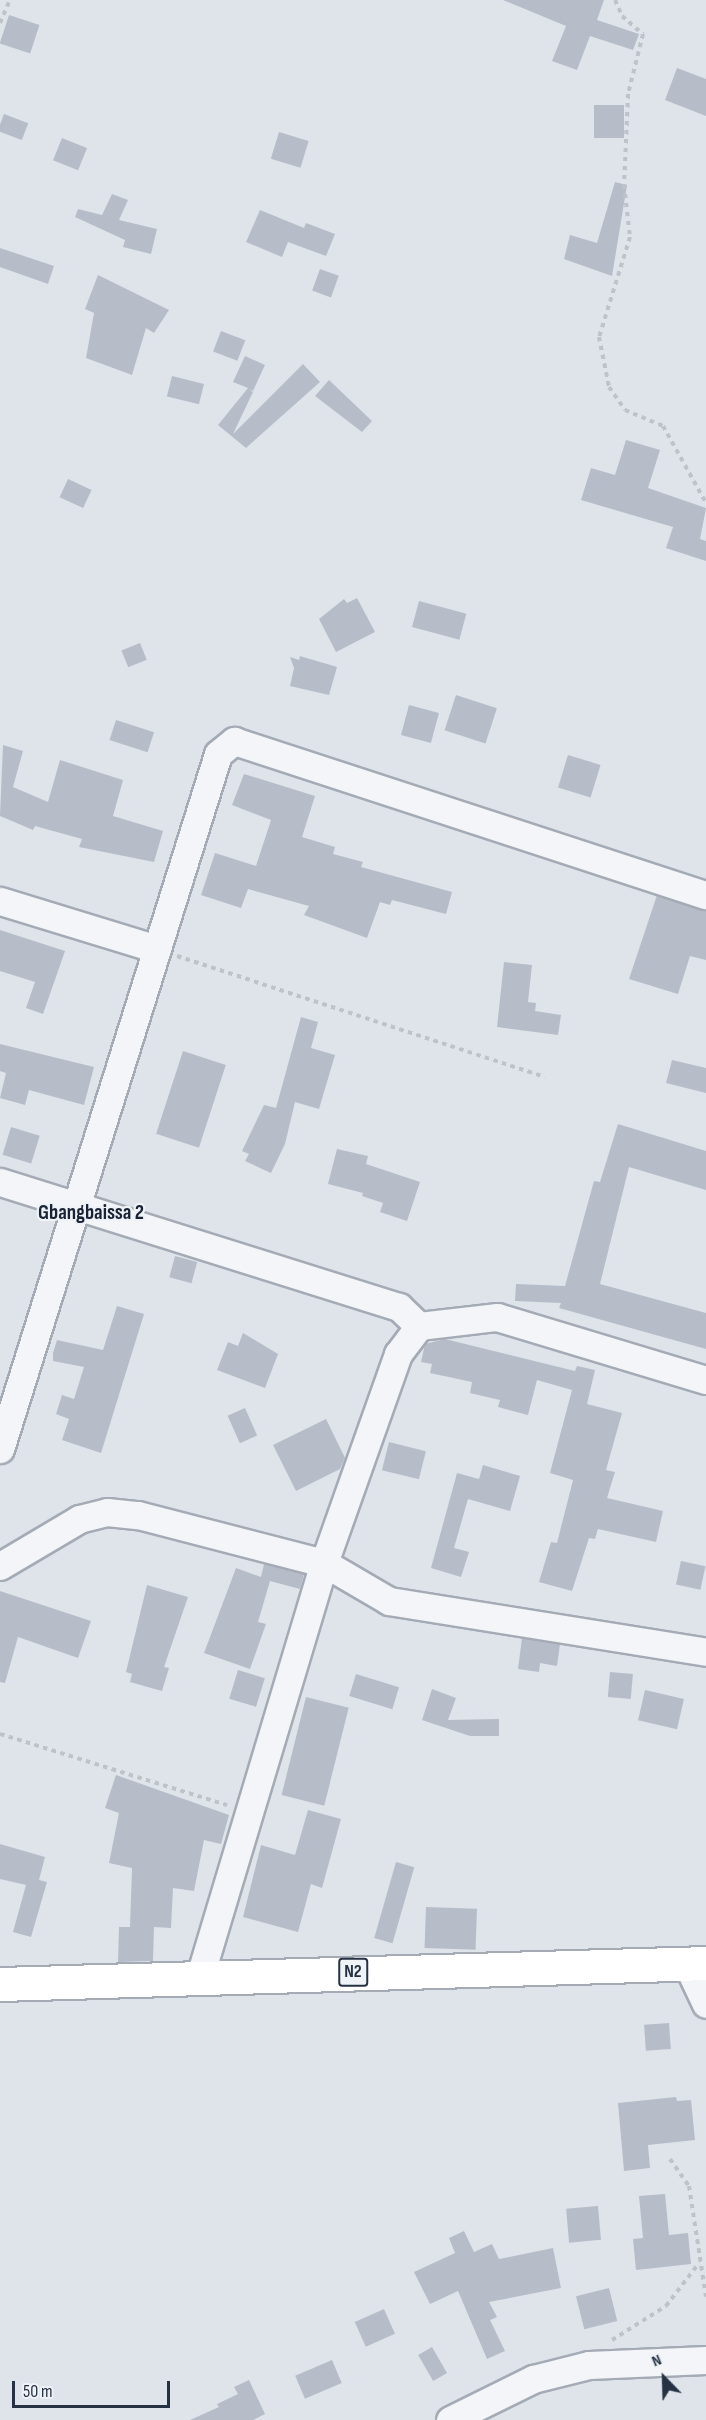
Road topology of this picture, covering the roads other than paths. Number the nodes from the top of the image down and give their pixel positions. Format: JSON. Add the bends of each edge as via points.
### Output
{"nodes":[{"id":1,"x":706,"y":896,"type":"edge"},
{"id":2,"x":0,"y":901,"type":"edge"},
{"id":3,"x":157,"y":950,"type":"junction"},
{"id":4,"x":0,"y":1182,"type":"edge"},
{"id":5,"x":76,"y":1206,"type":"junction"},
{"id":6,"x":419,"y":1326,"type":"junction"},
{"id":7,"x":706,"y":1380,"type":"edge"},
{"id":8,"x":0,"y":1449,"type":"edge"},
{"id":9,"x":324,"y":1563,"type":"junction"},
{"id":10,"x":0,"y":1566,"type":"edge"},
{"id":11,"x":706,"y":1652,"type":"edge"},
{"id":12,"x":696,"y":1963,"type":"edge"},
{"id":13,"x":200,"y":1976,"type":"junction"},
{"id":14,"x":0,"y":1984,"type":"edge"},
{"id":15,"x":706,"y":2004,"type":"edge"},
{"id":16,"x":706,"y":2360,"type":"edge"},
{"id":17,"x":450,"y":2420,"type":"edge"}],
"edges":[{"from":1,"to":3,"type":"street","via":[[234,741],[218,754]]},
{"from":2,"to":3,"type":"street"},
{"from":3,"to":5,"type":"street"},
{"from":4,"to":5,"type":"street"},
{"from":5,"to":6,"type":"street","via":[[399,1307]]},
{"from":5,"to":8,"type":"street"},
{"from":6,"to":7,"type":"street","via":[[497,1317]]},
{"from":6,"to":9,"type":"street","via":[[398,1354]]},
{"from":9,"to":10,"type":"street","via":[[138,1515],[107,1512],[79,1519]]},
{"from":9,"to":11,"type":"street","via":[[389,1601]]},
{"from":9,"to":13,"type":"street"},
{"from":12,"to":13,"type":"highway","number":"N2"},
{"from":12,"to":15,"type":"street"},
{"from":13,"to":14,"type":"highway","number":"N2"},
{"from":16,"to":17,"type":"street","via":[[589,2365],[533,2379]]}]}
